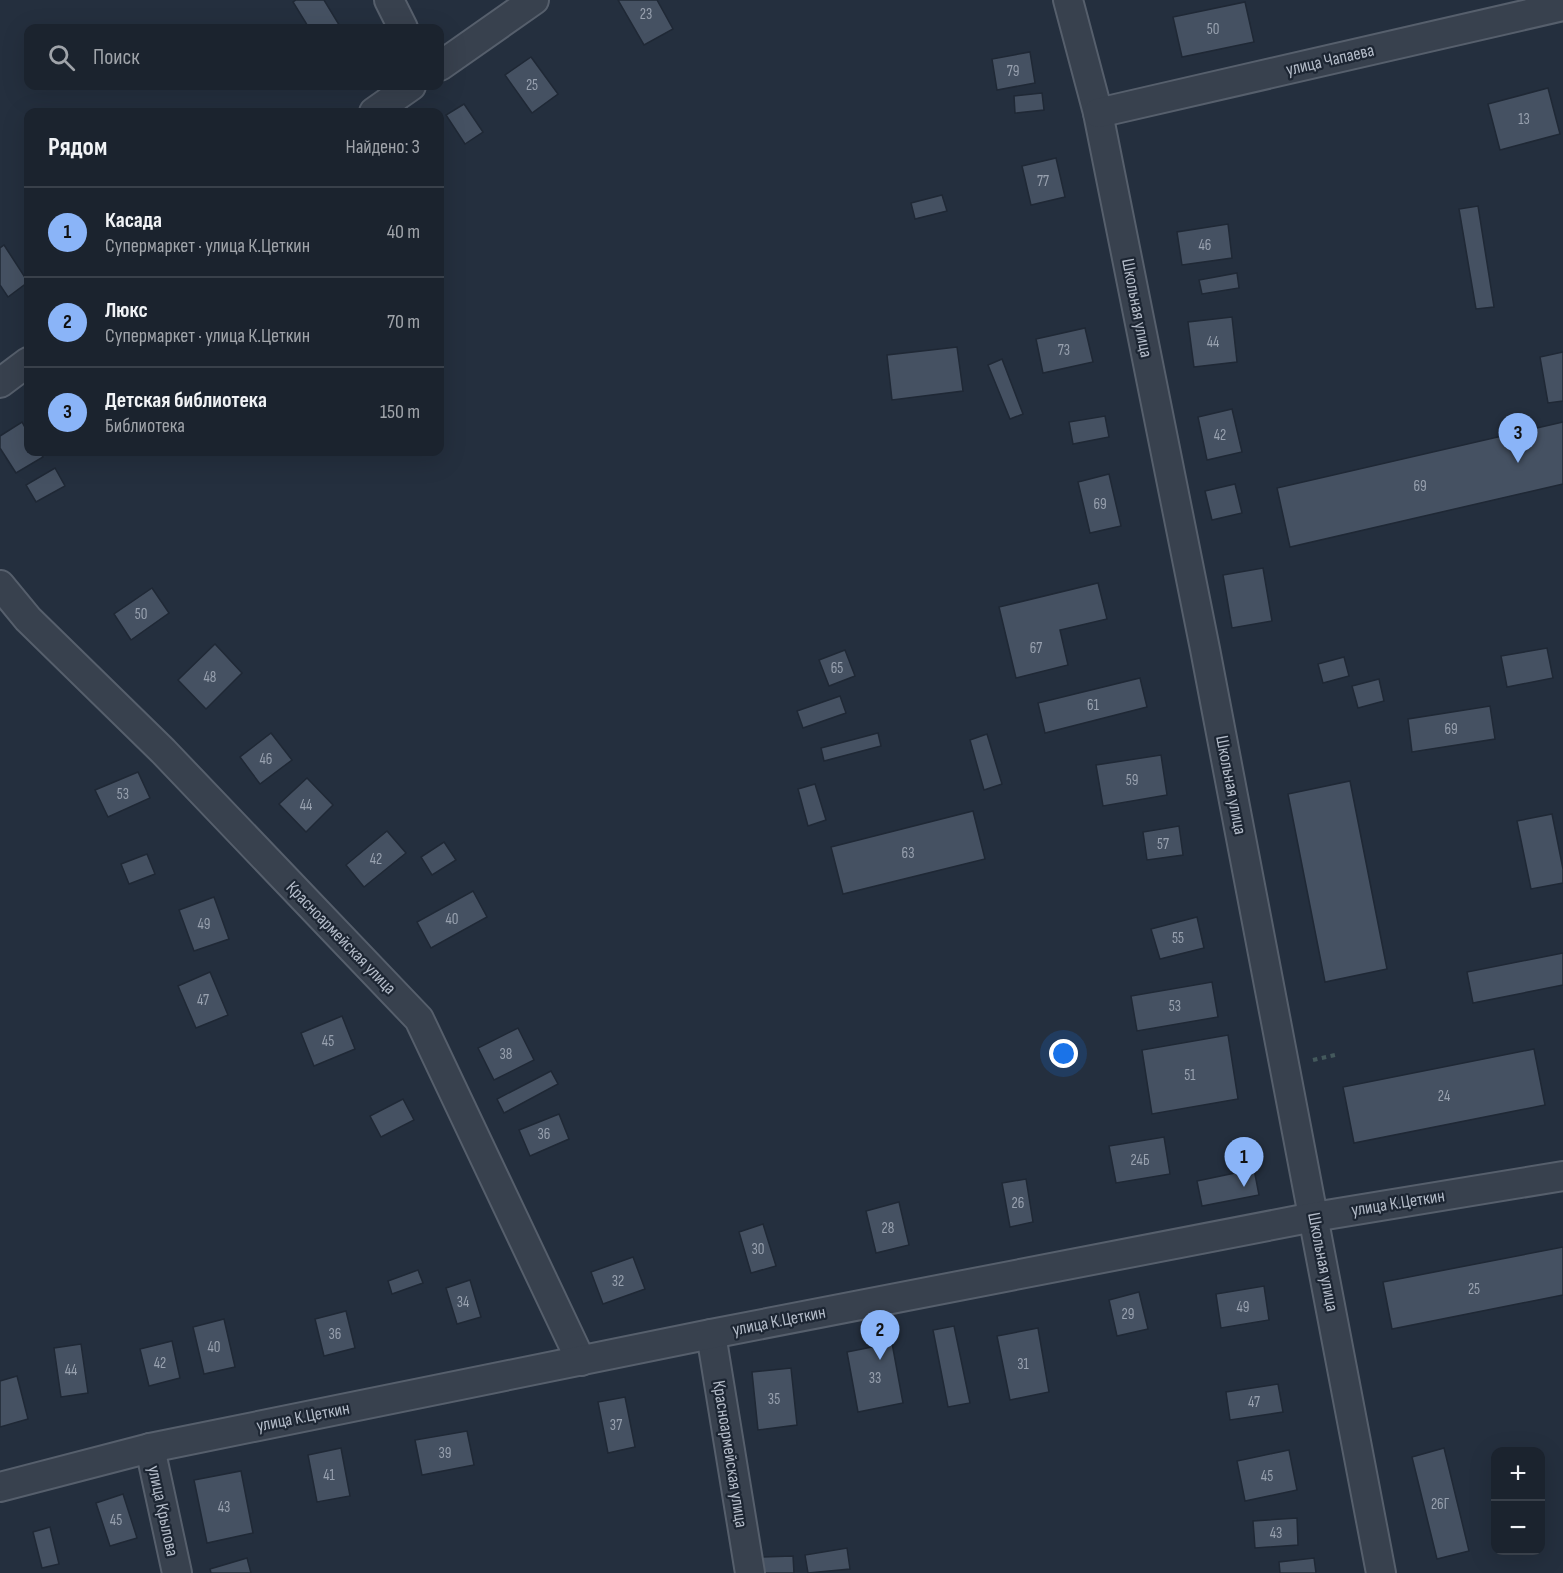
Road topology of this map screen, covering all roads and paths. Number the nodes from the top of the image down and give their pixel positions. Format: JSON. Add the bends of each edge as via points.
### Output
{"nodes":[{"id":1,"x":389,"y":0,"type":"edge"},
{"id":2,"x":534,"y":0,"type":"edge"},
{"id":3,"x":1068,"y":0,"type":"edge"},
{"id":4,"x":1563,"y":6,"type":"edge"},
{"id":5,"x":401,"y":24,"type":"edge"},
{"id":6,"x":444,"y":63,"type":"edge"},
{"id":7,"x":405,"y":90,"type":"edge"},
{"id":8,"x":380,"y":108,"type":"edge"},
{"id":9,"x":1098,"y":113,"type":"junction"},
{"id":10,"x":24,"y":365,"type":"edge"},
{"id":11,"x":0,"y":383,"type":"edge"},
{"id":12,"x":0,"y":585,"type":"edge"},
{"id":13,"x":1563,"y":1176,"type":"edge"},
{"id":14,"x":1314,"y":1217,"type":"junction"},
{"id":15,"x":711,"y":1334,"type":"junction"},
{"id":16,"x":581,"y":1361,"type":"junction"},
{"id":17,"x":150,"y":1448,"type":"junction"},
{"id":18,"x":0,"y":1487,"type":"edge"},
{"id":19,"x":177,"y":1573,"type":"edge"},
{"id":20,"x":750,"y":1573,"type":"edge"},
{"id":21,"x":1381,"y":1573,"type":"edge"}],
"edges":[{"from":1,"to":5,"type":"street"},
{"from":2,"to":6,"type":"street"},
{"from":3,"to":9,"type":"street","name":"Школьная улица"},
{"from":4,"to":9,"type":"street","name":"улица Чапаева"},
{"from":7,"to":8,"type":"street"},
{"from":9,"to":14,"type":"street","name":"Школьная улица"},
{"from":10,"to":11,"type":"street"},
{"from":12,"to":16,"type":"street","name":"Красноармейская улица","via":[[28,619],[171,760],[419,1019]]},
{"from":13,"to":14,"type":"street","name":"улица К.Цеткин"},
{"from":14,"to":15,"type":"street","name":"улица К.Цеткин"},
{"from":14,"to":21,"type":"street","name":"Школьная улица"},
{"from":15,"to":16,"type":"street","name":"улица К.Цеткин"},
{"from":15,"to":20,"type":"street","name":"Красноармейская улица"},
{"from":16,"to":17,"type":"street","name":"улица К.Цеткин"},
{"from":17,"to":18,"type":"street","name":"улица К.Цеткин"},
{"from":17,"to":19,"type":"street","name":"улица Крылова"}]}
